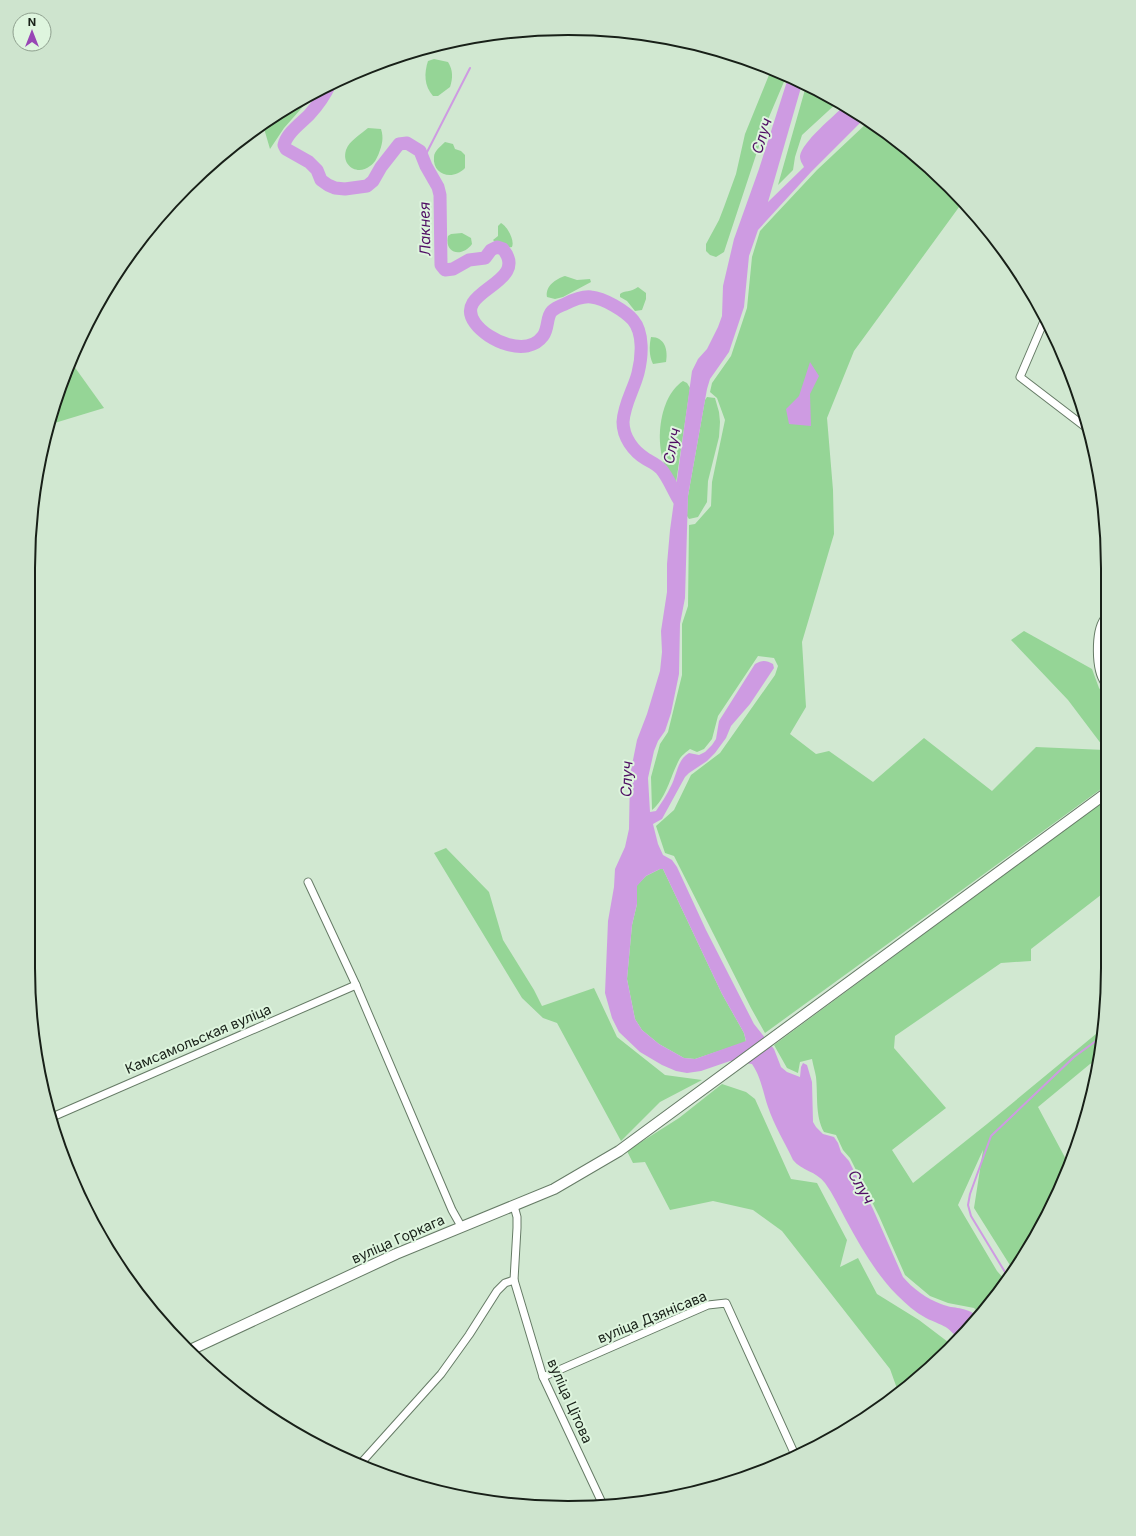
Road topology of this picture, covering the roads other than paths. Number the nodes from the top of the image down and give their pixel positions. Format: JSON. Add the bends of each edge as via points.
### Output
{"nodes":[{"id":1,"x":1042,"y":325,"type":"edge"},
{"id":2,"x":1081,"y":424,"type":"edge"},
{"id":3,"x":1101,"y":626,"type":"edge"},
{"id":4,"x":1101,"y":676,"type":"edge"},
{"id":5,"x":1101,"y":797,"type":"edge"},
{"id":6,"x":308,"y":882,"type":"dead end"},
{"id":7,"x":356,"y":985,"type":"junction"},
{"id":8,"x":56,"y":1115,"type":"edge"},
{"id":9,"x":514,"y":1206,"type":"junction"},
{"id":10,"x":461,"y":1226,"type":"junction"},
{"id":11,"x":514,"y":1280,"type":"junction"},
{"id":12,"x":194,"y":1348,"type":"edge"},
{"id":13,"x":543,"y":1377,"type":"junction"},
{"id":14,"x":793,"y":1451,"type":"edge"},
{"id":15,"x":364,"y":1460,"type":"edge"},
{"id":16,"x":601,"y":1500,"type":"edge"}],
"edges":[{"from":1,"to":2,"type":"street","via":[[1020,377]]},
{"from":3,"to":4,"type":"street","via":[[1097,643]]},
{"from":5,"to":9,"type":"main road","name":"вуліца Горкага","via":[[619,1151],[554,1189]]},
{"from":6,"to":7,"type":"street"},
{"from":7,"to":8,"type":"street","name":"Камсамольская вуліца"},
{"from":7,"to":10,"type":"street"},
{"from":9,"to":10,"type":"main road","name":"вуліца Горкага"},
{"from":9,"to":11,"type":"street","name":"вуліца Цітова","via":[[517,1217]]},
{"from":10,"to":12,"type":"main road","name":"вуліца Горкага"},
{"from":11,"to":13,"type":"street","name":"вуліца Цітова"},
{"from":11,"to":15,"type":"street","via":[[505,1283],[497,1291],[441,1374]]},
{"from":13,"to":14,"type":"street","name":"вуліца Дзянісава","via":[[708,1305],[726,1303]]},
{"from":13,"to":16,"type":"street","name":"вуліца Цітова"}]}
